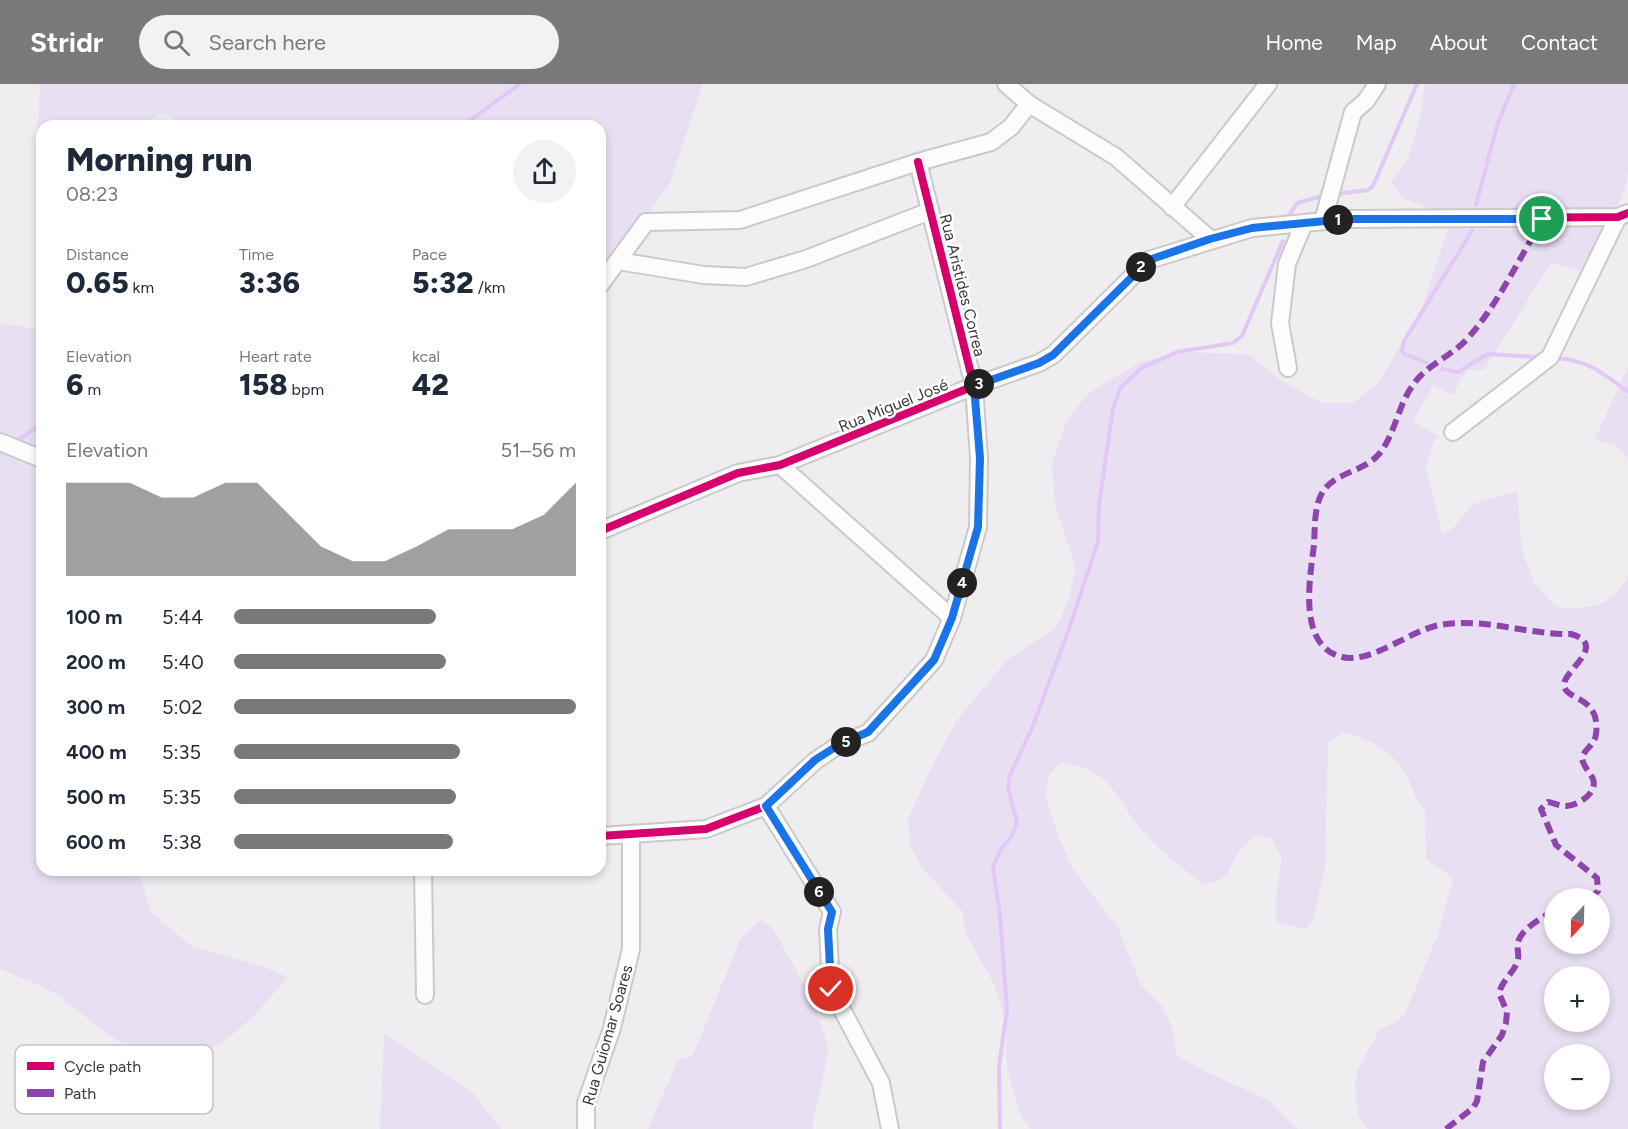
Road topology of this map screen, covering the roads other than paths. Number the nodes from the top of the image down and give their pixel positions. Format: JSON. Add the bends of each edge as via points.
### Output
{"nodes":[{"id":1,"x":1006,"y":84,"type":"edge"},
{"id":2,"x":1268,"y":84,"type":"edge"},
{"id":3,"x":1377,"y":84,"type":"edge"},
{"id":4,"x":1029,"y":104,"type":"junction"},
{"id":5,"x":918,"y":162,"type":"junction"},
{"id":6,"x":1172,"y":207,"type":"junction"},
{"id":7,"x":930,"y":210,"type":"junction"},
{"id":8,"x":1623,"y":215,"type":"edge"},
{"id":9,"x":1323,"y":221,"type":"junction"},
{"id":10,"x":1304,"y":223,"type":"junction"},
{"id":11,"x":1210,"y":239,"type":"junction"},
{"id":12,"x":618,"y":261,"type":"junction"},
{"id":13,"x":606,"y":277,"type":"edge"},
{"id":14,"x":1288,"y":368,"type":"dead end"},
{"id":15,"x":974,"y":386,"type":"junction"},
{"id":16,"x":1453,"y":432,"type":"dead end"},
{"id":17,"x":0,"y":442,"type":"edge"},
{"id":18,"x":36,"y":457,"type":"edge"},
{"id":19,"x":780,"y":465,"type":"junction"},
{"id":20,"x":606,"y":528,"type":"edge"},
{"id":21,"x":952,"y":618,"type":"junction"},
{"id":22,"x":766,"y":806,"type":"junction"},
{"id":23,"x":631,"y":834,"type":"junction"},
{"id":24,"x":606,"y":836,"type":"edge"},
{"id":25,"x":423,"y":876,"type":"edge"},
{"id":26,"x":425,"y":995,"type":"dead end"},
{"id":27,"x":586,"y":1129,"type":"edge"},
{"id":28,"x":890,"y":1129,"type":"edge"}],
"edges":[{"from":1,"to":4,"type":"street"},
{"from":2,"to":6,"type":"street"},
{"from":3,"to":9,"type":"street","via":[[1353,112]]},
{"from":4,"to":5,"type":"street","via":[[1011,127],[991,142]]},
{"from":4,"to":6,"type":"street","via":[[1116,157]]},
{"from":5,"to":7,"type":"street","name":"Rua Aristides Correa"},
{"from":5,"to":12,"type":"street","via":[[740,220],[646,222]]},
{"from":6,"to":11,"type":"street"},
{"from":7,"to":12,"type":"street","via":[[806,259],[746,277],[705,275]]},
{"from":7,"to":15,"type":"street","name":"Rua Aristides Correa"},
{"from":8,"to":9,"type":"street","name":"Rua Miguel José"},
{"from":8,"to":16,"type":"street","via":[[1550,357]]},
{"from":9,"to":10,"type":"street","name":"Rua Miguel José"},
{"from":10,"to":11,"type":"street","name":"Rua Miguel José","via":[[1252,228]]},
{"from":10,"to":14,"type":"street","via":[[1287,264],[1280,323]]},
{"from":11,"to":15,"type":"street","name":"Rua Miguel José","via":[[1149,260],[1053,355]]},
{"from":12,"to":13,"type":"street"},
{"from":15,"to":19,"type":"street","name":"Rua Miguel José"},
{"from":15,"to":21,"type":"street","name":"Rua Aristides Correa","via":[[980,458],[978,527]]},
{"from":17,"to":18,"type":"street"},
{"from":19,"to":20,"type":"street","name":"Rua Miguel José","via":[[738,473]]},
{"from":19,"to":21,"type":"street"},
{"from":21,"to":22,"type":"street","name":"Rua Aristides Correa","via":[[934,660],[868,732],[815,760]]},
{"from":22,"to":23,"type":"street","name":"Rua Aristides Correa","via":[[706,829]]},
{"from":22,"to":28,"type":"street","via":[[832,912],[828,929],[831,989],[881,1083]]},
{"from":23,"to":24,"type":"street","name":"Rua Aristides Correa"},
{"from":23,"to":27,"type":"street","name":"Rua Guiomar Soares","via":[[631,949],[612,1028],[585,1103]]},
{"from":25,"to":26,"type":"street"}]}
